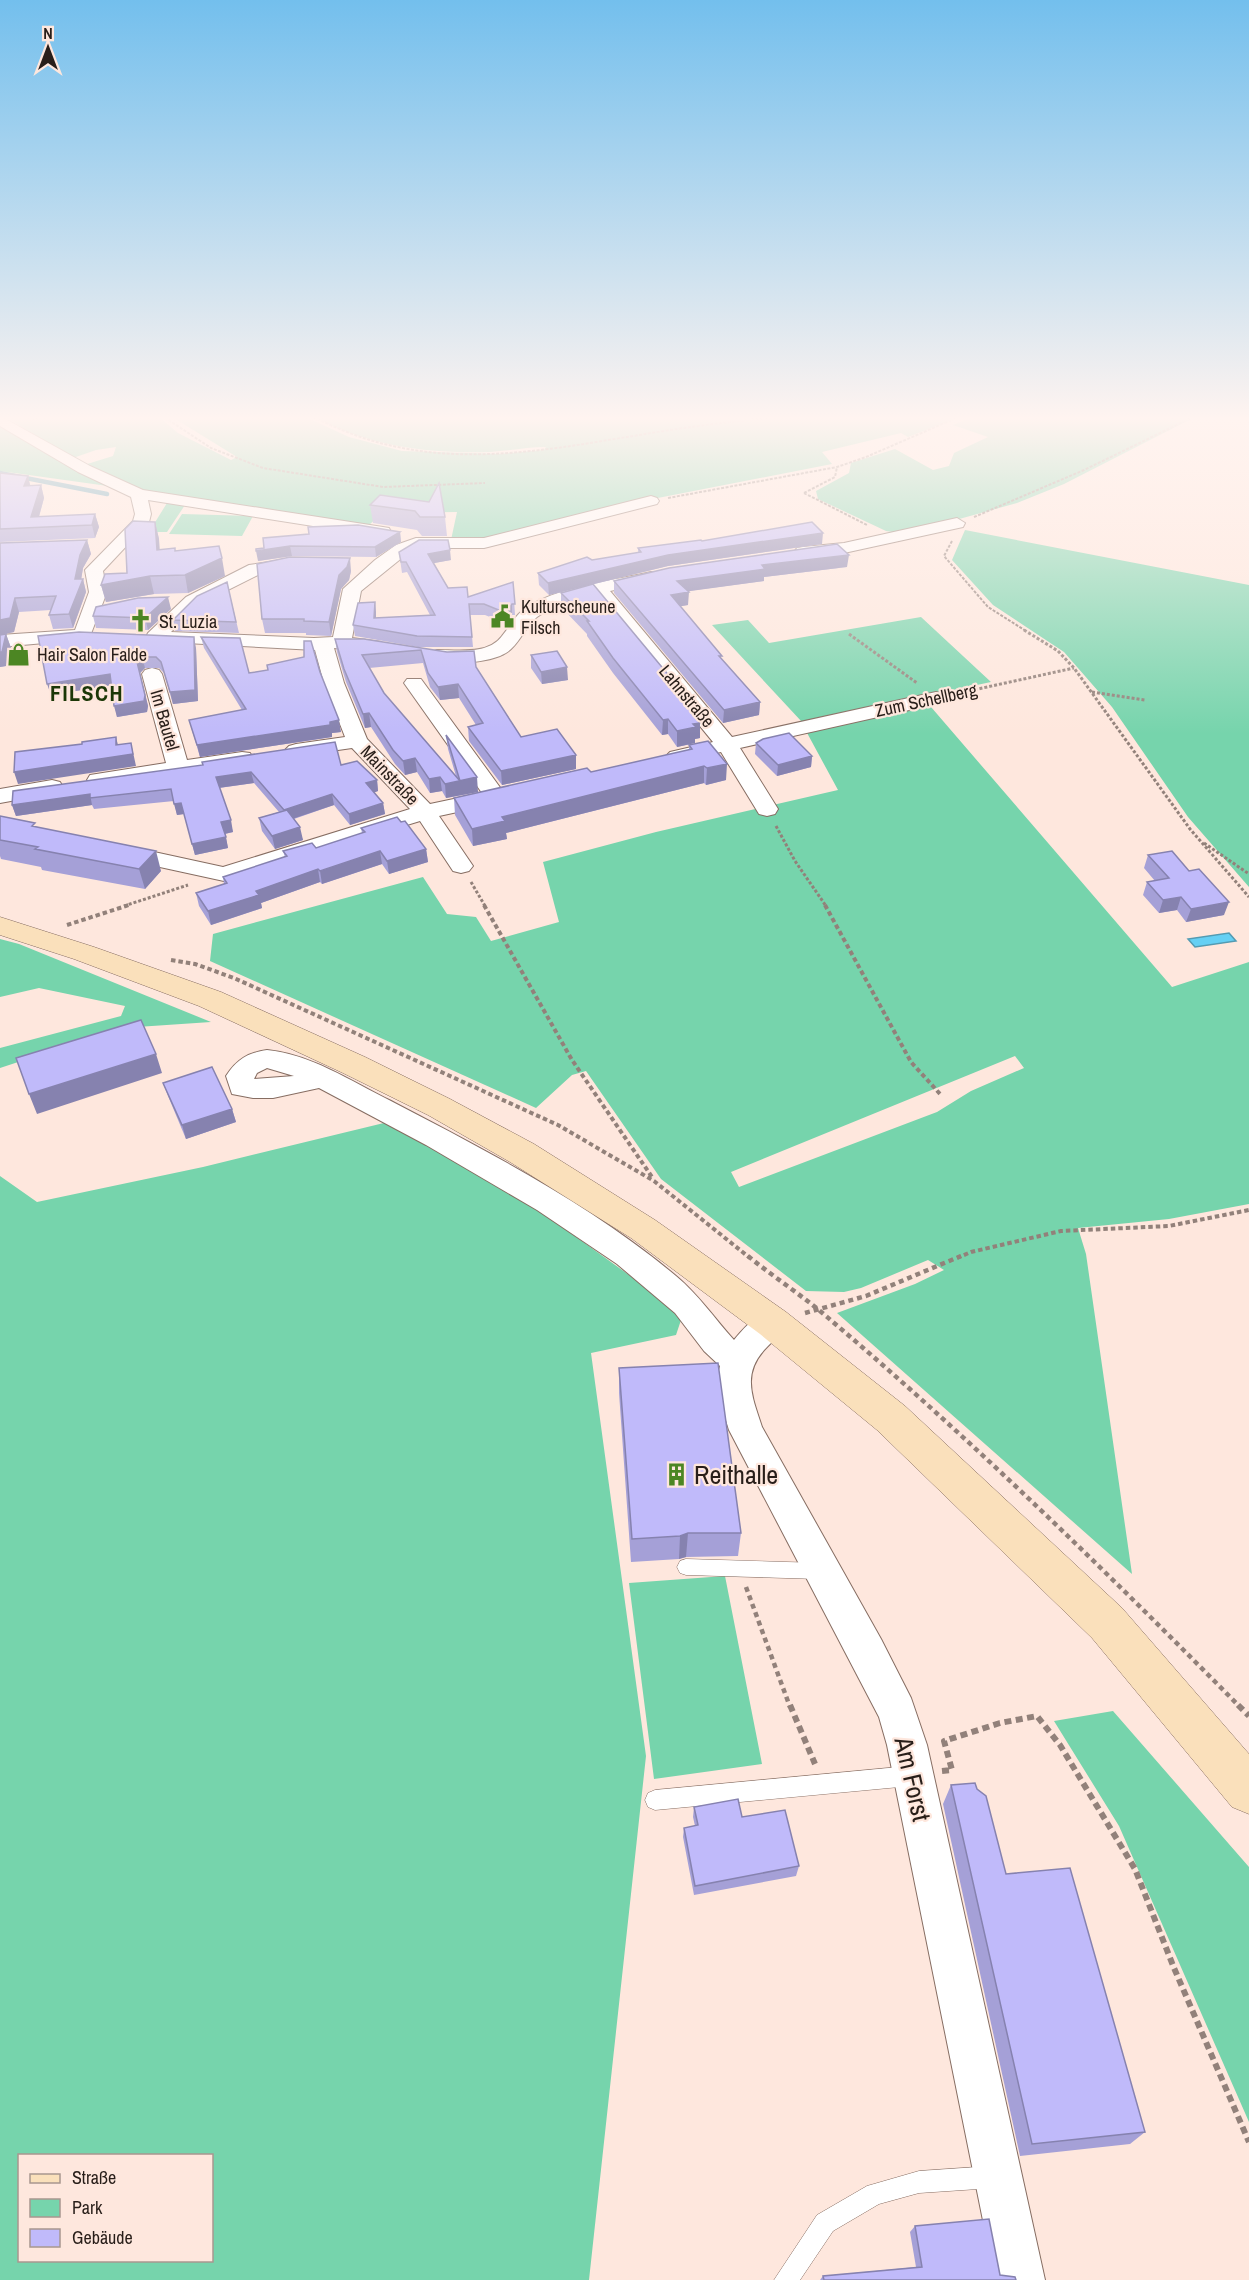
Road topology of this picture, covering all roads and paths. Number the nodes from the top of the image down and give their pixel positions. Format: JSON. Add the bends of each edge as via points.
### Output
{"nodes":[{"id":1,"x":141,"y":521,"type":"edge"},
{"id":2,"x":316,"y":521,"type":"edge"},
{"id":3,"x":570,"y":521,"type":"edge"},
{"id":4,"x":860,"y":521,"type":"edge"},
{"id":5,"x":961,"y":521,"type":"edge"},
{"id":6,"x":957,"y":523,"type":"joint"},
{"id":7,"x":893,"y":538,"type":"junction"},
{"id":8,"x":416,"y":543,"type":"junction"},
{"id":9,"x":786,"y":555,"type":"edge"},
{"id":10,"x":944,"y":556,"type":"dead end"},
{"id":11,"x":315,"y":564,"type":"edge"},
{"id":12,"x":359,"y":564,"type":"dead end"},
{"id":13,"x":381,"y":564,"type":"junction"},
{"id":14,"x":668,"y":573,"type":"edge"},
{"id":15,"x":598,"y":589,"type":"junction"},
{"id":16,"x":170,"y":600,"type":"dead end"},
{"id":17,"x":192,"y":601,"type":"junction"},
{"id":18,"x":112,"y":609,"type":"edge"},
{"id":19,"x":92,"y":613,"type":"junction"},
{"id":20,"x":849,"y":634,"type":"dead end"},
{"id":21,"x":82,"y":635,"type":"junction"},
{"id":22,"x":103,"y":636,"type":"edge"},
{"id":23,"x":134,"y":637,"type":"edge"},
{"id":24,"x":155,"y":637,"type":"junction"},
{"id":25,"x":0,"y":641,"type":"edge"},
{"id":26,"x":333,"y":643,"type":"junction"},
{"id":27,"x":396,"y":651,"type":"edge"},
{"id":28,"x":418,"y":655,"type":"edge"},
{"id":29,"x":1074,"y":668,"type":"junction"},
{"id":30,"x":152,"y":674,"type":"dead end"},
{"id":31,"x":414,"y":683,"type":"dead end"},
{"id":32,"x":1091,"y":692,"type":"junction"},
{"id":33,"x":936,"y":698,"type":"junction"},
{"id":34,"x":1145,"y":700,"type":"dead end"},
{"id":35,"x":357,"y":741,"type":"junction"},
{"id":36,"x":727,"y":745,"type":"junction"},
{"id":37,"x":658,"y":760,"type":"edge"},
{"id":38,"x":178,"y":767,"type":"junction"},
{"id":39,"x":519,"y":791,"type":"edge"},
{"id":40,"x":0,"y":796,"type":"edge"},
{"id":41,"x":496,"y":796,"type":"junction"},
{"id":42,"x":766,"y":809,"type":"joint"},
{"id":43,"x":425,"y":812,"type":"junction"},
{"id":44,"x":1199,"y":839,"type":"junction"},
{"id":45,"x":103,"y":848,"type":"edge"},
{"id":46,"x":461,"y":866,"type":"joint"},
{"id":47,"x":224,"y":874,"type":"junction"},
{"id":48,"x":1249,"y":874,"type":"edge"},
{"id":49,"x":1249,"y":897,"type":"edge"},
{"id":50,"x":65,"y":925,"type":"dead end"},
{"id":51,"x":0,"y":926,"type":"edge"},
{"id":52,"x":322,"y":1078,"type":"dead end"},
{"id":53,"x":941,"y":1095,"type":"dead end"},
{"id":54,"x":654,"y":1180,"type":"dead end"},
{"id":55,"x":1249,"y":1210,"type":"edge"},
{"id":56,"x":773,"y":1323,"type":"junction"},
{"id":57,"x":737,"y":1361,"type":"junction"},
{"id":58,"x":686,"y":1567,"type":"dead end"},
{"id":59,"x":740,"y":1569,"type":"junction"},
{"id":60,"x":823,"y":1571,"type":"junction"},
{"id":61,"x":914,"y":1775,"type":"junction"},
{"id":62,"x":826,"y":1784,"type":"junction"},
{"id":63,"x":1249,"y":1790,"type":"edge"},
{"id":64,"x":656,"y":1800,"type":"dead end"},
{"id":65,"x":1249,"y":2142,"type":"edge"},
{"id":66,"x":999,"y":2177,"type":"junction"},
{"id":67,"x":786,"y":2280,"type":"edge"},
{"id":68,"x":1020,"y":2280,"type":"edge"}],
"edges":[{"from":1,"to":19,"type":"street","via":[[104,545],[94,570],[98,592]]},
{"from":2,"to":8,"type":"street","via":[[411,536]]},
{"from":3,"to":8,"type":"street","via":[[484,543]]},
{"from":4,"to":7,"type":"path"},
{"from":5,"to":6,"type":"path"},
{"from":6,"to":7,"type":"street"},
{"from":7,"to":9,"type":"street"},
{"from":8,"to":13,"type":"street"},
{"from":10,"to":29,"type":"path","via":[[988,607],[1058,651]]},
{"from":11,"to":17,"type":"street","via":[[255,569]]},
{"from":12,"to":13,"type":"street"},
{"from":13,"to":26,"type":"street","via":[[352,589]]},
{"from":14,"to":15,"type":"street"},
{"from":15,"to":28,"type":"street","via":[[564,597],[534,611],[516,627],[506,646],[490,653],[461,657]]},
{"from":15,"to":36,"type":"street","name":"Lahnstraße"},
{"from":16,"to":17,"type":"street"},
{"from":17,"to":24,"type":"street"},
{"from":18,"to":19,"type":"street"},
{"from":19,"to":21,"type":"street"},
{"from":20,"to":33,"type":"path"},
{"from":21,"to":22,"type":"street"},
{"from":21,"to":25,"type":"street"},
{"from":23,"to":24,"type":"street"},
{"from":24,"to":26,"type":"street"},
{"from":26,"to":27,"type":"street"},
{"from":26,"to":35,"type":"street","name":"Mainstraße","via":[[324,648]]},
{"from":29,"to":32,"type":"path"},
{"from":29,"to":33,"type":"path","name":"Zum Schellberg"},
{"from":30,"to":38,"type":"street","name":"Im Bautel"},
{"from":31,"to":41,"type":"street"},
{"from":32,"to":34,"type":"path"},
{"from":32,"to":44,"type":"path"},
{"from":33,"to":36,"type":"street","name":"Zum Schellberg"},
{"from":35,"to":38,"type":"street","name":"Im Bautel"},
{"from":35,"to":43,"type":"street","name":"Mainstraße"},
{"from":36,"to":37,"type":"street","name":"Zum Schellberg"},
{"from":36,"to":42,"type":"street","name":"Lahnstraße"},
{"from":38,"to":40,"type":"street","name":"Im Bautel"},
{"from":39,"to":41,"type":"street"},
{"from":41,"to":43,"type":"street"},
{"from":42,"to":53,"type":"path","via":[[828,910],[911,1062]]},
{"from":43,"to":46,"type":"street","name":"Mainstraße"},
{"from":43,"to":47,"type":"street"},
{"from":44,"to":48,"type":"path"},
{"from":44,"to":49,"type":"path"},
{"from":45,"to":47,"type":"street"},
{"from":46,"to":54,"type":"path","via":[[572,1060]]},
{"from":47,"to":50,"type":"path"},
{"from":51,"to":56,"type":"main road","via":[[210,999],[439,1107],[522,1153],[643,1229]]},
{"from":52,"to":57,"type":"street","via":[[523,1187],[619,1250],[687,1306],[723,1353]]},
{"from":55,"to":56,"type":"path","via":[[1169,1226],[1061,1231],[982,1250],[866,1296]]},
{"from":56,"to":57,"type":"street","via":[[743,1349]]},
{"from":56,"to":63,"type":"main road","via":[[891,1418],[1107,1623]]},
{"from":57,"to":60,"type":"street","name":"Am Forst","via":[[736,1399],[746,1430]]},
{"from":58,"to":59,"type":"lane"},
{"from":59,"to":60,"type":"lane"},
{"from":59,"to":62,"type":"path","via":[[791,1708]]},
{"from":60,"to":61,"type":"street","name":"Am Forst","via":[[897,1712]]},
{"from":61,"to":62,"type":"lane"},
{"from":61,"to":65,"type":"path","via":[[952,1770],[944,1741],[999,1723],[1037,1716],[1060,1745],[1135,1869]]},
{"from":61,"to":66,"type":"street","name":"Am Forst"},
{"from":62,"to":64,"type":"lane"},
{"from":66,"to":67,"type":"lane","via":[[919,2182],[875,2194],[825,2223]]},
{"from":66,"to":68,"type":"street","name":"Am Forst"}]}
